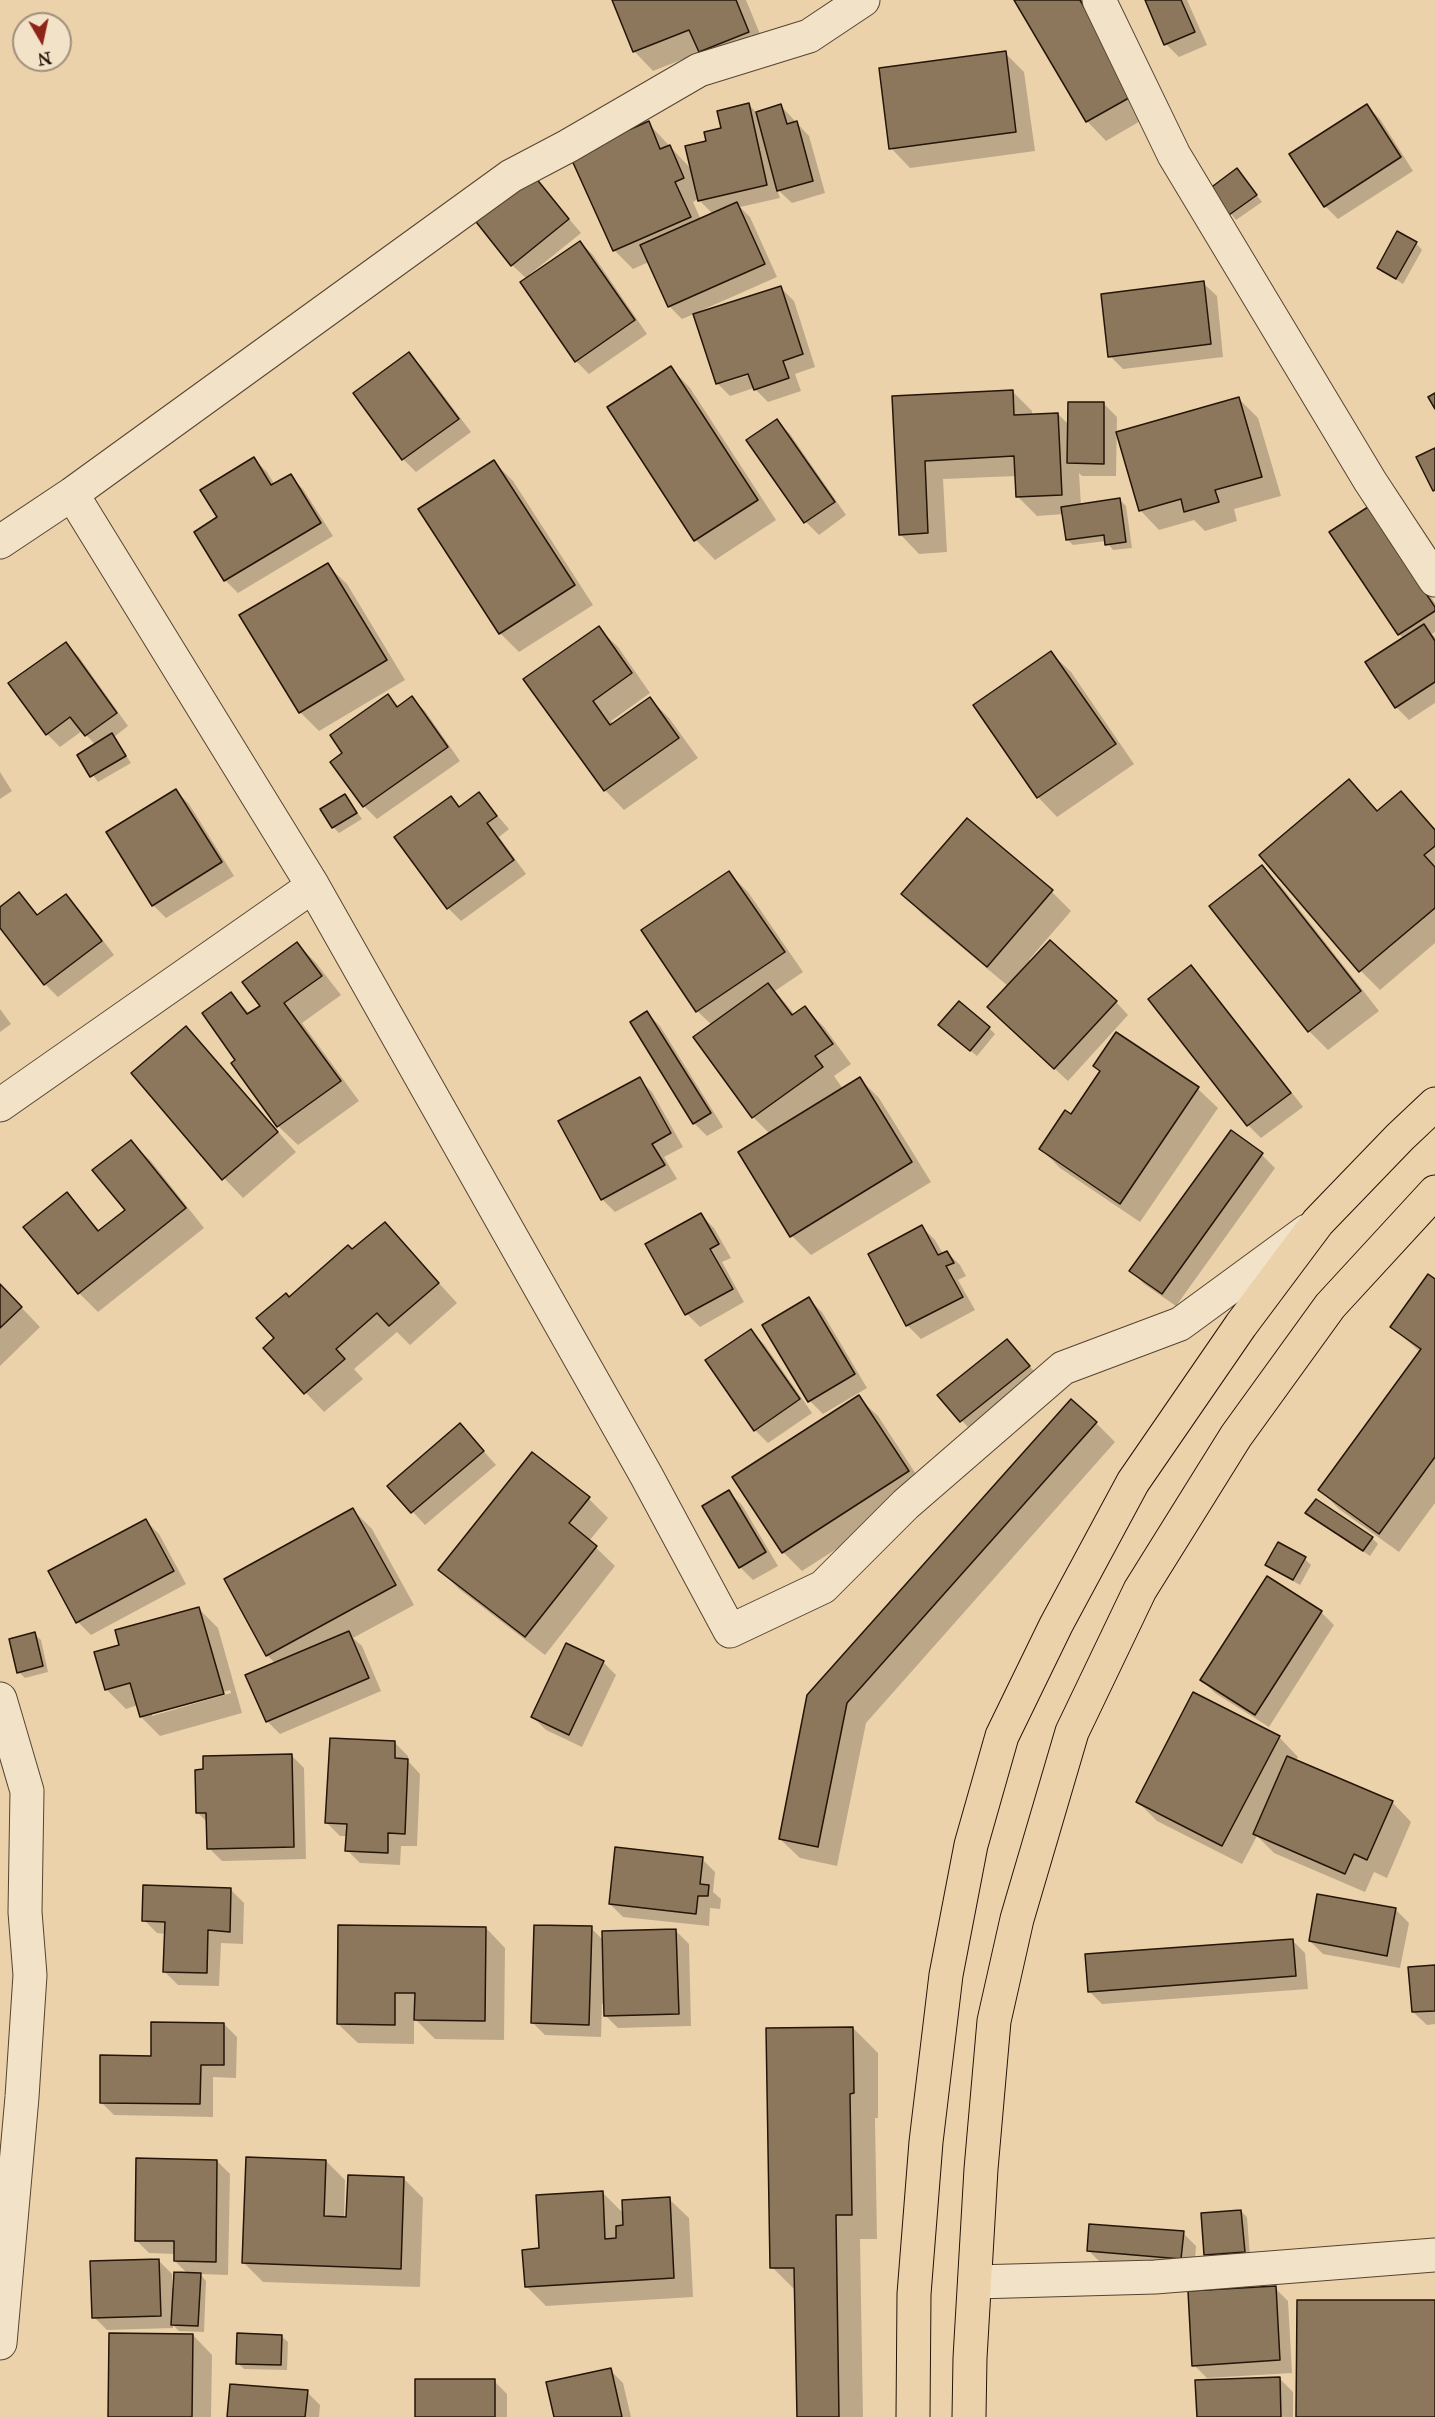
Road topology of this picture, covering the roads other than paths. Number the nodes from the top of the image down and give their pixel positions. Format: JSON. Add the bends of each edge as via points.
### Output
{"nodes":[{"id":1,"x":863,"y":0,"type":"edge"},
{"id":2,"x":1099,"y":0,"type":"edge"},
{"id":3,"x":72,"y":494,"type":"junction"},
{"id":4,"x":0,"y":542,"type":"edge"},
{"id":5,"x":1435,"y":580,"type":"edge"},
{"id":6,"x":314,"y":886,"type":"junction"},
{"id":7,"x":1435,"y":1104,"type":"edge"},
{"id":8,"x":0,"y":1105,"type":"edge"},
{"id":9,"x":1435,"y":1192,"type":"edge"},
{"id":10,"x":1318,"y":1222,"type":"junction"},
{"id":11,"x":0,"y":1699,"type":"edge"},
{"id":12,"x":11,"y":2097,"type":"edge"},
{"id":13,"x":1435,"y":2254,"type":"edge"},
{"id":14,"x":975,"y":2282,"type":"junction"},
{"id":15,"x":0,"y":2343,"type":"edge"},
{"id":16,"x":913,"y":2417,"type":"edge"},
{"id":17,"x":969,"y":2417,"type":"edge"}],
"edges":[{"from":1,"to":3,"type":"street","via":[[809,36],[699,70],[511,176]]},
{"from":2,"to":5,"type":"street","via":[[1174,155],[1370,481]]},
{"from":3,"to":4,"type":"street"},
{"from":3,"to":6,"type":"street"},
{"from":6,"to":8,"type":"street"},
{"from":6,"to":10,"type":"street","via":[[730,1631],[823,1587],[906,1504],[1063,1368],[1180,1324]]},
{"from":7,"to":10,"type":"main road"},
{"from":9,"to":14,"type":"main road","via":[[1330,1306],[1236,1436],[1140,1590],[1072,1732],[1017,1919],[994,2021]]},
{"from":10,"to":16,"type":"main road","via":[[1241,1325],[1133,1482],[1002,1736],[971,1845],[946,1975],[926,2142],[914,2294]]},
{"from":11,"to":12,"type":"street","via":[[27,1791],[25,1912],[30,1975]]},
{"from":12,"to":15,"type":"street"},
{"from":13,"to":14,"type":"street","via":[[1155,2277]]},
{"from":14,"to":17,"type":"main road"}]}
